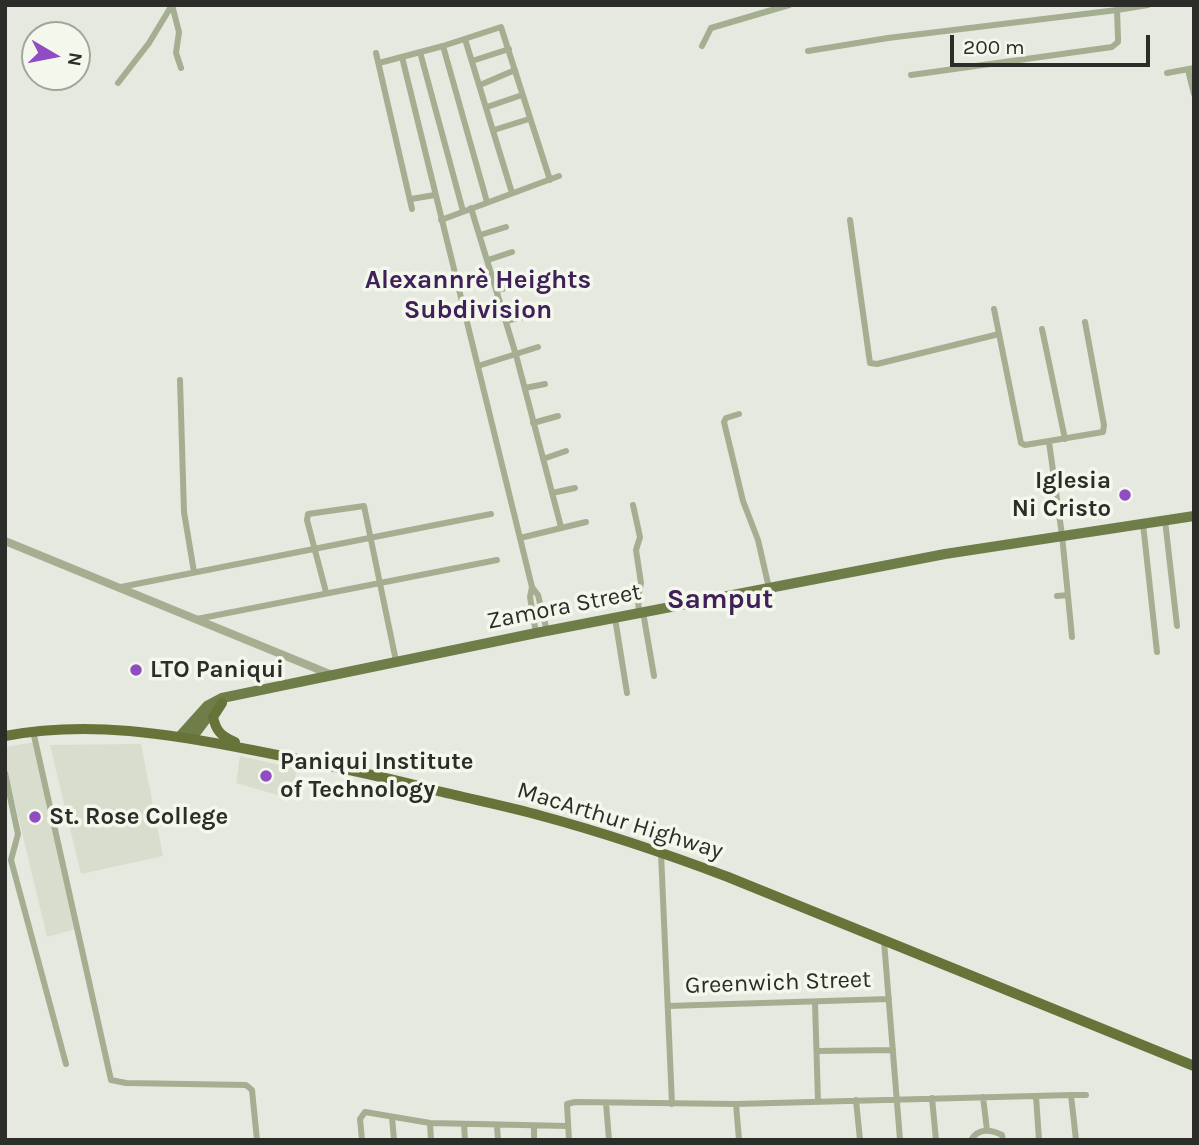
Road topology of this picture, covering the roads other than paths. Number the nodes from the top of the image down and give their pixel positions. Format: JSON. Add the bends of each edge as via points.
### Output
{"nodes":[{"id":1,"x":789,"y":5,"type":"edge"},
{"id":2,"x":1148,"y":5,"type":"edge"},
{"id":3,"x":1117,"y":10,"type":"junction"},
{"id":4,"x":466,"y":39,"type":"junction"},
{"id":5,"x":443,"y":46,"type":"junction"},
{"id":6,"x":702,"y":47,"type":"dead end"},
{"id":7,"x":509,"y":50,"type":"junction"},
{"id":8,"x":808,"y":51,"type":"dead end"},
{"id":9,"x":420,"y":52,"type":"junction"},
{"id":10,"x":376,"y":53,"type":"dead end"},
{"id":11,"x":402,"y":57,"type":"junction"},
{"id":12,"x":472,"y":61,"type":"junction"},
{"id":13,"x":379,"y":63,"type":"junction"},
{"id":14,"x":181,"y":68,"type":"dead end"},
{"id":15,"x":1191,"y":69,"type":"edge"},
{"id":16,"x":515,"y":70,"type":"junction"},
{"id":17,"x":1167,"y":73,"type":"dead end"},
{"id":18,"x":911,"y":75,"type":"dead end"},
{"id":19,"x":118,"y":83,"type":"dead end"},
{"id":20,"x":480,"y":86,"type":"junction"},
{"id":21,"x":1194,"y":94,"type":"edge"},
{"id":22,"x":522,"y":95,"type":"junction"},
{"id":23,"x":487,"y":107,"type":"junction"},
{"id":24,"x":530,"y":119,"type":"junction"},
{"id":25,"x":494,"y":130,"type":"junction"},
{"id":26,"x":559,"y":176,"type":"dead end"},
{"id":27,"x":550,"y":180,"type":"junction"},
{"id":28,"x":512,"y":192,"type":"junction"},
{"id":29,"x":435,"y":195,"type":"junction"},
{"id":30,"x":411,"y":199,"type":"junction"},
{"id":31,"x":487,"y":202,"type":"junction"},
{"id":32,"x":412,"y":209,"type":"dead end"},
{"id":33,"x":467,"y":210,"type":"junction"},
{"id":34,"x":442,"y":220,"type":"junction"},
{"id":35,"x":850,"y":220,"type":"dead end"},
{"id":36,"x":506,"y":227,"type":"dead end"},
{"id":37,"x":480,"y":235,"type":"junction"},
{"id":38,"x":512,"y":252,"type":"dead end"},
{"id":39,"x":488,"y":260,"type":"junction"},
{"id":40,"x":523,"y":284,"type":"dead end"},
{"id":41,"x":497,"y":290,"type":"junction"},
{"id":42,"x":994,"y":309,"type":"dead end"},
{"id":43,"x":531,"y":315,"type":"dead end"},
{"id":44,"x":506,"y":321,"type":"junction"},
{"id":45,"x":1085,"y":322,"type":"dead end"},
{"id":46,"x":1042,"y":329,"type":"dead end"},
{"id":47,"x":999,"y":334,"type":"junction"},
{"id":48,"x":538,"y":348,"type":"dead end"},
{"id":49,"x":516,"y":355,"type":"junction"},
{"id":50,"x":478,"y":366,"type":"junction"},
{"id":51,"x":180,"y":380,"type":"dead end"},
{"id":52,"x":545,"y":384,"type":"dead end"},
{"id":53,"x":524,"y":388,"type":"junction"},
{"id":54,"x":738,"y":414,"type":"dead end"},
{"id":55,"x":558,"y":416,"type":"dead end"},
{"id":56,"x":533,"y":423,"type":"junction"},
{"id":57,"x":1065,"y":439,"type":"junction"},
{"id":58,"x":1049,"y":442,"type":"junction"},
{"id":59,"x":566,"y":451,"type":"dead end"},
{"id":60,"x":543,"y":459,"type":"junction"},
{"id":61,"x":575,"y":488,"type":"dead end"},
{"id":62,"x":552,"y":493,"type":"junction"},
{"id":63,"x":633,"y":505,"type":"dead end"},
{"id":64,"x":491,"y":514,"type":"dead end"},
{"id":65,"x":1194,"y":516,"type":"edge"},
{"id":66,"x":1165,"y":520,"type":"junction"},
{"id":67,"x":586,"y":522,"type":"dead end"},
{"id":68,"x":1143,"y":524,"type":"junction"},
{"id":69,"x":561,"y":527,"type":"junction"},
{"id":70,"x":1062,"y":535,"type":"junction"},
{"id":71,"x":371,"y":537,"type":"junction"},
{"id":72,"x":520,"y":538,"type":"junction"},
{"id":73,"x":5,"y":541,"type":"edge"},
{"id":74,"x":314,"y":549,"type":"junction"},
{"id":75,"x":497,"y":561,"type":"dead end"},
{"id":76,"x":194,"y":572,"type":"junction"},
{"id":77,"x":380,"y":582,"type":"junction"},
{"id":78,"x":121,"y":587,"type":"junction"},
{"id":79,"x":532,"y":587,"type":"junction"},
{"id":80,"x":769,"y":588,"type":"junction"},
{"id":81,"x":326,"y":592,"type":"junction"},
{"id":82,"x":1068,"y":595,"type":"junction"},
{"id":83,"x":1057,"y":596,"type":"dead end"},
{"id":84,"x":641,"y":613,"type":"junction"},
{"id":85,"x":544,"y":618,"type":"junction"},
{"id":86,"x":615,"y":618,"type":"junction"},
{"id":87,"x":197,"y":619,"type":"junction"},
{"id":88,"x":534,"y":620,"type":"junction"},
{"id":89,"x":1177,"y":626,"type":"dead end"},
{"id":90,"x":542,"y":632,"type":"junction"},
{"id":91,"x":1072,"y":637,"type":"dead end"},
{"id":92,"x":1157,"y":652,"type":"dead end"},
{"id":93,"x":396,"y":661,"type":"junction"},
{"id":94,"x":332,"y":675,"type":"junction"},
{"id":95,"x":654,"y":676,"type":"dead end"},
{"id":96,"x":627,"y":693,"type":"dead end"},
{"id":97,"x":220,"y":701,"type":"junction"},
{"id":98,"x":33,"y":731,"type":"junction"},
{"id":99,"x":5,"y":736,"type":"edge"},
{"id":100,"x":180,"y":736,"type":"junction"},
{"id":101,"x":192,"y":738,"type":"junction"},
{"id":102,"x":254,"y":750,"type":"junction"},
{"id":103,"x":5,"y":773,"type":"edge"},
{"id":104,"x":661,"y":853,"type":"junction"},
{"id":105,"x":884,"y":941,"type":"junction"},
{"id":106,"x":888,"y":999,"type":"junction"},
{"id":107,"x":815,"y":1002,"type":"junction"},
{"id":108,"x":668,"y":1006,"type":"junction"},
{"id":109,"x":893,"y":1050,"type":"junction"},
{"id":110,"x":817,"y":1051,"type":"junction"},
{"id":111,"x":66,"y":1064,"type":"dead end"},
{"id":112,"x":1194,"y":1066,"type":"edge"},
{"id":113,"x":1071,"y":1095,"type":"junction"},
{"id":114,"x":1086,"y":1095,"type":"dead end"},
{"id":115,"x":1036,"y":1096,"type":"junction"},
{"id":116,"x":983,"y":1097,"type":"junction"},
{"id":117,"x":932,"y":1098,"type":"junction"},
{"id":118,"x":897,"y":1099,"type":"junction"},
{"id":119,"x":856,"y":1100,"type":"junction"},
{"id":120,"x":818,"y":1102,"type":"junction"},
{"id":121,"x":606,"y":1103,"type":"junction"},
{"id":122,"x":672,"y":1104,"type":"junction"},
{"id":123,"x":736,"y":1104,"type":"junction"},
{"id":124,"x":392,"y":1117,"type":"junction"},
{"id":125,"x":430,"y":1123,"type":"junction"},
{"id":126,"x":464,"y":1124,"type":"junction"},
{"id":127,"x":497,"y":1126,"type":"junction"},
{"id":128,"x":534,"y":1126,"type":"junction"},
{"id":129,"x":568,"y":1126,"type":"junction"},
{"id":130,"x":987,"y":1130,"type":"junction"},
{"id":131,"x":257,"y":1140,"type":"edge"},
{"id":132,"x":362,"y":1140,"type":"edge"},
{"id":133,"x":394,"y":1140,"type":"edge"},
{"id":134,"x":431,"y":1140,"type":"edge"},
{"id":135,"x":465,"y":1140,"type":"edge"},
{"id":136,"x":498,"y":1140,"type":"edge"},
{"id":137,"x":534,"y":1140,"type":"edge"},
{"id":138,"x":569,"y":1140,"type":"edge"},
{"id":139,"x":609,"y":1140,"type":"edge"},
{"id":140,"x":738,"y":1140,"type":"edge"},
{"id":141,"x":860,"y":1140,"type":"edge"},
{"id":142,"x":900,"y":1140,"type":"edge"},
{"id":143,"x":936,"y":1140,"type":"edge"},
{"id":144,"x":971,"y":1140,"type":"edge"},
{"id":145,"x":1003,"y":1140,"type":"edge"},
{"id":146,"x":1039,"y":1140,"type":"edge"},
{"id":147,"x":1076,"y":1140,"type":"edge"}],
"edges":[{"from":1,"to":6,"type":"street","via":[[710,28]]},
{"from":2,"to":3,"type":"street"},
{"from":3,"to":8,"type":"street"},
{"from":3,"to":18,"type":"street","via":[[1118,42],[1112,47]]},
{"from":4,"to":5,"type":"street"},
{"from":4,"to":7,"type":"street","via":[[501,27]]},
{"from":4,"to":12,"type":"street"},
{"from":5,"to":9,"type":"street"},
{"from":5,"to":31,"type":"street"},
{"from":7,"to":12,"type":"street"},
{"from":7,"to":16,"type":"street"},
{"from":9,"to":11,"type":"street"},
{"from":9,"to":33,"type":"street"},
{"from":10,"to":13,"type":"street"},
{"from":11,"to":13,"type":"street"},
{"from":11,"to":29,"type":"street"},
{"from":12,"to":20,"type":"street"},
{"from":13,"to":30,"type":"street"},
{"from":14,"to":19,"type":"street","via":[[172,5]]},
{"from":15,"to":17,"type":"street"},
{"from":15,"to":21,"type":"street"},
{"from":16,"to":20,"type":"street"},
{"from":16,"to":22,"type":"street"},
{"from":20,"to":23,"type":"street"},
{"from":22,"to":23,"type":"street"},
{"from":22,"to":24,"type":"street"},
{"from":23,"to":25,"type":"street"},
{"from":24,"to":25,"type":"street"},
{"from":24,"to":27,"type":"street"},
{"from":25,"to":28,"type":"street"},
{"from":26,"to":27,"type":"street"},
{"from":27,"to":28,"type":"street"},
{"from":28,"to":31,"type":"street"},
{"from":29,"to":30,"type":"street"},
{"from":29,"to":34,"type":"street"},
{"from":30,"to":32,"type":"street"},
{"from":31,"to":33,"type":"street"},
{"from":33,"to":34,"type":"street"},
{"from":33,"to":37,"type":"street"},
{"from":34,"to":50,"type":"street"},
{"from":35,"to":47,"type":"street","via":[[870,363]]},
{"from":36,"to":37,"type":"street"},
{"from":37,"to":39,"type":"street"},
{"from":38,"to":39,"type":"street"},
{"from":39,"to":41,"type":"street"},
{"from":40,"to":41,"type":"street"},
{"from":41,"to":44,"type":"street"},
{"from":42,"to":47,"type":"street"},
{"from":43,"to":44,"type":"street"},
{"from":44,"to":49,"type":"street"},
{"from":45,"to":57,"type":"street","via":[[1104,428],[1100,434]]},
{"from":46,"to":57,"type":"street"},
{"from":47,"to":58,"type":"street","via":[[1021,443]]},
{"from":48,"to":49,"type":"street"},
{"from":49,"to":50,"type":"street"},
{"from":49,"to":53,"type":"street"},
{"from":50,"to":72,"type":"street"},
{"from":51,"to":76,"type":"street","via":[[184,512]]},
{"from":52,"to":53,"type":"street"},
{"from":53,"to":56,"type":"street"},
{"from":54,"to":80,"type":"street","via":[[724,422]]},
{"from":55,"to":56,"type":"street"},
{"from":56,"to":60,"type":"street"},
{"from":57,"to":58,"type":"street"},
{"from":58,"to":70,"type":"street"},
{"from":59,"to":60,"type":"street"},
{"from":60,"to":62,"type":"street"},
{"from":61,"to":62,"type":"street"},
{"from":62,"to":69,"type":"street"},
{"from":63,"to":84,"type":"street","via":[[640,537],[636,551]]},
{"from":64,"to":71,"type":"street"},
{"from":65,"to":66,"type":"main road","name":"Zamora Street"},
{"from":66,"to":68,"type":"main road","name":"Zamora Street"},
{"from":66,"to":89,"type":"street"},
{"from":67,"to":69,"type":"street"},
{"from":68,"to":70,"type":"main road","name":"Zamora Street"},
{"from":68,"to":92,"type":"street"},
{"from":69,"to":72,"type":"street"},
{"from":70,"to":80,"type":"main road","name":"Zamora Street"},
{"from":70,"to":82,"type":"street"},
{"from":71,"to":74,"type":"street"},
{"from":71,"to":74,"type":"street","via":[[364,506],[310,513],[307,520]]},
{"from":71,"to":77,"type":"street"},
{"from":72,"to":79,"type":"street"},
{"from":73,"to":78,"type":"street"},
{"from":74,"to":76,"type":"street"},
{"from":74,"to":81,"type":"street"},
{"from":75,"to":77,"type":"street"},
{"from":76,"to":78,"type":"street"},
{"from":77,"to":81,"type":"street"},
{"from":77,"to":93,"type":"street"},
{"from":78,"to":87,"type":"street"},
{"from":79,"to":85,"type":"street"},
{"from":79,"to":88,"type":"street"},
{"from":80,"to":84,"type":"main road","name":"Zamora Street"},
{"from":81,"to":87,"type":"street"},
{"from":82,"to":83,"type":"street"},
{"from":82,"to":91,"type":"street"},
{"from":84,"to":86,"type":"main road","name":"Zamora Street"},
{"from":84,"to":95,"type":"street"},
{"from":85,"to":88,"type":"street"},
{"from":85,"to":90,"type":"street"},
{"from":86,"to":90,"type":"main road","name":"Zamora Street"},
{"from":86,"to":96,"type":"street"},
{"from":87,"to":94,"type":"street"},
{"from":88,"to":90,"type":"street"},
{"from":90,"to":93,"type":"main road","name":"Zamora Street"},
{"from":93,"to":94,"type":"main road","name":"Zamora Street"},
{"from":94,"to":97,"type":"main road","name":"Zamora Street"},
{"from":97,"to":100,"type":"main road","name":"Zamora Street","via":[[207,706]]},
{"from":97,"to":101,"type":"main road","name":"Zamora Street"},
{"from":97,"to":102,"type":"highway","via":[[214,716],[217,731]]},
{"from":98,"to":99,"type":"highway","name":"MacArthur Highway"},
{"from":98,"to":100,"type":"highway","name":"MacArthur Highway","via":[[108,729]]},
{"from":98,"to":131,"type":"street","via":[[111,1080],[246,1085],[252,1090]]},
{"from":100,"to":101,"type":"highway","name":"MacArthur Highway"},
{"from":101,"to":102,"type":"highway","name":"MacArthur Highway"},
{"from":102,"to":104,"type":"highway","name":"MacArthur Highway","via":[[531,813]]},
{"from":103,"to":111,"type":"street","via":[[18,834],[11,860]]},
{"from":104,"to":105,"type":"highway","name":"MacArthur Highway"},
{"from":104,"to":108,"type":"street"},
{"from":105,"to":106,"type":"street"},
{"from":105,"to":112,"type":"highway","name":"MacArthur Highway"},
{"from":106,"to":107,"type":"street","name":"Greenwich Street"},
{"from":106,"to":109,"type":"street"},
{"from":107,"to":108,"type":"street","name":"Greenwich Street"},
{"from":107,"to":110,"type":"street"},
{"from":108,"to":122,"type":"street"},
{"from":109,"to":110,"type":"street"},
{"from":109,"to":118,"type":"street"},
{"from":110,"to":120,"type":"street"},
{"from":113,"to":114,"type":"street"},
{"from":113,"to":115,"type":"street"},
{"from":113,"to":147,"type":"street"},
{"from":115,"to":116,"type":"street"},
{"from":115,"to":146,"type":"street"},
{"from":116,"to":117,"type":"street"},
{"from":116,"to":130,"type":"street"},
{"from":117,"to":118,"type":"street"},
{"from":117,"to":143,"type":"street"},
{"from":118,"to":119,"type":"street"},
{"from":118,"to":142,"type":"street"},
{"from":119,"to":120,"type":"street"},
{"from":119,"to":141,"type":"street"},
{"from":120,"to":123,"type":"street"},
{"from":121,"to":122,"type":"street"},
{"from":121,"to":129,"type":"street","via":[[567,1104]]},
{"from":121,"to":139,"type":"street"},
{"from":122,"to":123,"type":"street"},
{"from":123,"to":140,"type":"street"},
{"from":124,"to":125,"type":"street"},
{"from":124,"to":132,"type":"street","via":[[362,1114]]},
{"from":124,"to":133,"type":"street"},
{"from":125,"to":126,"type":"street"},
{"from":125,"to":134,"type":"street"},
{"from":126,"to":127,"type":"street"},
{"from":126,"to":135,"type":"street"},
{"from":127,"to":128,"type":"street"},
{"from":127,"to":136,"type":"street"},
{"from":128,"to":129,"type":"street"},
{"from":128,"to":137,"type":"street"},
{"from":129,"to":138,"type":"street"},
{"from":130,"to":144,"type":"street"},
{"from":130,"to":145,"type":"street","via":[[1002,1135]]}]}
